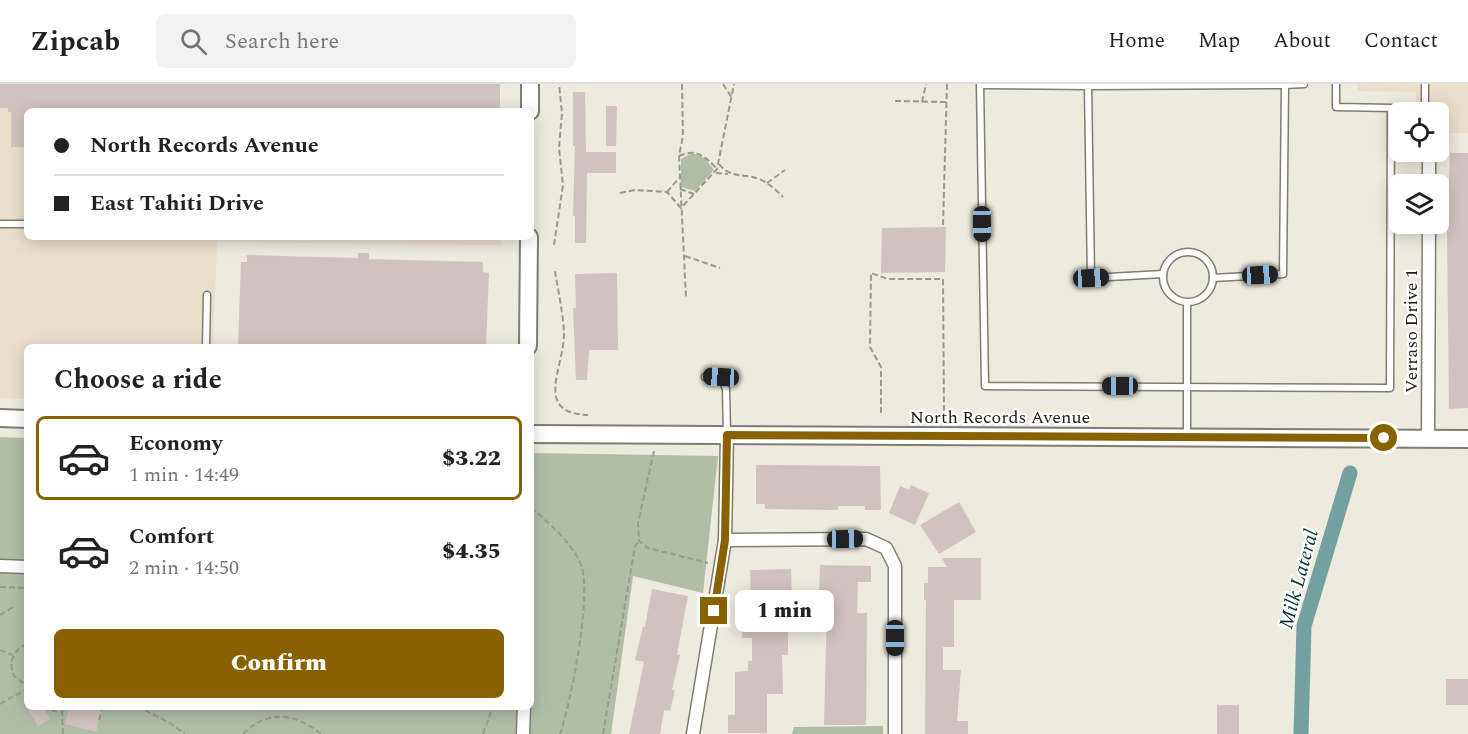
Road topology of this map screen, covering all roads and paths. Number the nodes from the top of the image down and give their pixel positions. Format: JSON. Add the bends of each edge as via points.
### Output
{"nodes":[{"id":1,"x":530,"y":84,"type":"edge"},
{"id":2,"x":559,"y":84,"type":"edge"},
{"id":3,"x":682,"y":84,"type":"edge"},
{"id":4,"x":723,"y":84,"type":"edge"},
{"id":5,"x":734,"y":84,"type":"edge"},
{"id":6,"x":926,"y":84,"type":"edge"},
{"id":7,"x":947,"y":84,"type":"edge"},
{"id":8,"x":1304,"y":84,"type":"edge"},
{"id":9,"x":1336,"y":84,"type":"edge"},
{"id":10,"x":1425,"y":84,"type":"edge"},
{"id":11,"x":980,"y":85,"type":"edge"},
{"id":12,"x":1285,"y":85,"type":"edge"},
{"id":13,"x":1088,"y":86,"type":"junction"},
{"id":14,"x":732,"y":98,"type":"junction"},
{"id":15,"x":895,"y":101,"type":"dead end"},
{"id":16,"x":922,"y":102,"type":"junction"},
{"id":17,"x":946,"y":102,"type":"junction"},
{"id":18,"x":1425,"y":102,"type":"edge"},
{"id":19,"x":530,"y":108,"type":"edge"},
{"id":20,"x":679,"y":156,"type":"junction"},
{"id":21,"x":719,"y":164,"type":"junction"},
{"id":22,"x":717,"y":169,"type":"junction"},
{"id":23,"x":785,"y":170,"type":"dead end"},
{"id":24,"x":715,"y":173,"type":"junction"},
{"id":25,"x":731,"y":175,"type":"junction"},
{"id":26,"x":680,"y":178,"type":"junction"},
{"id":27,"x":767,"y":183,"type":"junction"},
{"id":28,"x":680,"y":189,"type":"junction"},
{"id":29,"x":667,"y":192,"type":"junction"},
{"id":30,"x":620,"y":193,"type":"dead end"},
{"id":31,"x":695,"y":194,"type":"junction"},
{"id":32,"x":783,"y":197,"type":"dead end"},
{"id":33,"x":681,"y":208,"type":"junction"},
{"id":34,"x":0,"y":224,"type":"edge"},
{"id":35,"x":24,"y":224,"type":"edge"},
{"id":36,"x":943,"y":225,"type":"dead end"},
{"id":37,"x":1429,"y":234,"type":"edge"},
{"id":38,"x":529,"y":240,"type":"edge"},
{"id":39,"x":554,"y":245,"type":"dead end"},
{"id":40,"x":685,"y":256,"type":"junction"},
{"id":41,"x":720,"y":268,"type":"dead end"},
{"id":42,"x":555,"y":271,"type":"dead end"},
{"id":43,"x":1163,"y":274,"type":"junction"},
{"id":44,"x":1214,"y":278,"type":"junction"},
{"id":45,"x":207,"y":295,"type":"dead end"},
{"id":46,"x":686,"y":298,"type":"dead end"},
{"id":47,"x":1187,"y":303,"type":"junction"},
{"id":48,"x":206,"y":344,"type":"edge"},
{"id":49,"x":528,"y":344,"type":"edge"},
{"id":50,"x":705,"y":376,"type":"dead end"},
{"id":51,"x":1187,"y":386,"type":"junction"},
{"id":52,"x":881,"y":413,"type":"dead end"},
{"id":53,"x":945,"y":414,"type":"dead end"},
{"id":54,"x":588,"y":416,"type":"dead end"},
{"id":55,"x":0,"y":418,"type":"edge"},
{"id":56,"x":24,"y":419,"type":"edge"},
{"id":57,"x":534,"y":434,"type":"edge"},
{"id":58,"x":727,"y":435,"type":"junction"},
{"id":59,"x":1187,"y":437,"type":"junction"},
{"id":60,"x":1428,"y":439,"type":"junction"},
{"id":61,"x":1468,"y":439,"type":"edge"},
{"id":62,"x":654,"y":452,"type":"dead end"},
{"id":63,"x":534,"y":511,"type":"edge"},
{"id":64,"x":725,"y":540,"type":"junction"},
{"id":65,"x":639,"y":541,"type":"junction"},
{"id":66,"x":712,"y":563,"type":"dead end"},
{"id":67,"x":0,"y":566,"type":"edge"},
{"id":68,"x":24,"y":567,"type":"edge"},
{"id":69,"x":0,"y":586,"type":"edge"},
{"id":70,"x":24,"y":588,"type":"edge"},
{"id":71,"x":13,"y":607,"type":"dead end"},
{"id":72,"x":0,"y":615,"type":"edge"},
{"id":73,"x":24,"y":646,"type":"edge"},
{"id":74,"x":0,"y":650,"type":"edge"},
{"id":75,"x":13,"y":655,"type":"junction"},
{"id":76,"x":24,"y":685,"type":"edge"},
{"id":77,"x":24,"y":690,"type":"edge"},
{"id":78,"x":0,"y":704,"type":"edge"},
{"id":79,"x":47,"y":710,"type":"edge"},
{"id":80,"x":102,"y":710,"type":"edge"},
{"id":81,"x":145,"y":710,"type":"edge"},
{"id":82,"x":492,"y":710,"type":"edge"},
{"id":83,"x":524,"y":710,"type":"edge"},
{"id":84,"x":62,"y":712,"type":"joint"},
{"id":85,"x":99,"y":720,"type":"dead end"},
{"id":86,"x":63,"y":734,"type":"edge"},
{"id":87,"x":185,"y":734,"type":"edge"},
{"id":88,"x":243,"y":734,"type":"edge"},
{"id":89,"x":321,"y":734,"type":"edge"},
{"id":90,"x":483,"y":734,"type":"edge"},
{"id":91,"x":523,"y":734,"type":"edge"},
{"id":92,"x":560,"y":734,"type":"edge"},
{"id":93,"x":603,"y":734,"type":"edge"},
{"id":94,"x":693,"y":734,"type":"edge"},
{"id":95,"x":895,"y":734,"type":"edge"}],
"edges":[{"from":1,"to":19,"type":"street"},
{"from":2,"to":39,"type":"path","via":[[563,185]]},
{"from":3,"to":20,"type":"path","via":[[683,136]]},
{"from":4,"to":14,"type":"path"},
{"from":5,"to":14,"type":"path"},
{"from":6,"to":16,"type":"path"},
{"from":7,"to":17,"type":"path"},
{"from":8,"to":12,"type":"lane"},
{"from":9,"to":51,"type":"lane","via":[[1336,108],[1391,108],[1390,388]]},
{"from":10,"to":18,"type":"lane"},
{"from":11,"to":13,"type":"lane"},
{"from":11,"to":51,"type":"lane","via":[[985,386]]},
{"from":12,"to":13,"type":"lane"},
{"from":12,"to":44,"type":"lane","via":[[1283,274]]},
{"from":13,"to":43,"type":"lane","via":[[1091,278]]},
{"from":14,"to":21,"type":"path"},
{"from":15,"to":16,"type":"path"},
{"from":16,"to":17,"type":"path"},
{"from":17,"to":36,"type":"path"},
{"from":20,"to":22,"type":"path","via":[[696,152]]},
{"from":20,"to":26,"type":"path"},
{"from":21,"to":22,"type":"path"},
{"from":21,"to":25,"type":"path"},
{"from":22,"to":24,"type":"path"},
{"from":23,"to":27,"type":"path"},
{"from":24,"to":25,"type":"path"},
{"from":24,"to":31,"type":"path"},
{"from":25,"to":27,"type":"path"},
{"from":26,"to":28,"type":"path"},
{"from":26,"to":29,"type":"path"},
{"from":27,"to":32,"type":"path"},
{"from":28,"to":31,"type":"path"},
{"from":28,"to":33,"type":"path"},
{"from":29,"to":30,"type":"path"},
{"from":29,"to":33,"type":"path"},
{"from":31,"to":33,"type":"path"},
{"from":33,"to":40,"type":"path"},
{"from":34,"to":35,"type":"lane"},
{"from":37,"to":60,"type":"street","name":"Verraso Drive 1"},
{"from":38,"to":49,"type":"street"},
{"from":40,"to":41,"type":"path"},
{"from":40,"to":46,"type":"path"},
{"from":42,"to":54,"type":"path","via":[[564,331],[556,398],[570,415]]},
{"from":43,"to":44,"type":"lane","via":[[1171,259],[1194,253],[1209,262]]},
{"from":43,"to":47,"type":"lane","via":[[1167,291]]},
{"from":44,"to":47,"type":"lane","via":[[1203,298]]},
{"from":45,"to":48,"type":"lane"},
{"from":47,"to":51,"type":"lane"},
{"from":50,"to":58,"type":"lane","via":[[721,377],[726,389]]},
{"from":51,"to":59,"type":"lane"},
{"from":52,"to":53,"type":"path","via":[[881,367],[870,347],[871,273],[888,279],[943,279]]},
{"from":55,"to":56,"type":"street"},
{"from":57,"to":58,"type":"street","name":"North Records Avenue"},
{"from":58,"to":59,"type":"street","name":"North Records Avenue"},
{"from":58,"to":64,"type":"street"},
{"from":59,"to":60,"type":"street","name":"North Records Avenue"},
{"from":60,"to":61,"type":"street","name":"North Records Avenue"},
{"from":62,"to":65,"type":"path","via":[[638,523]]},
{"from":63,"to":92,"type":"path","via":[[571,549],[582,568],[583,600],[575,671]]},
{"from":64,"to":94,"type":"street"},
{"from":64,"to":95,"type":"street","via":[[866,538],[886,548],[896,566]]},
{"from":65,"to":66,"type":"path","via":[[648,548]]},
{"from":65,"to":93,"type":"path","via":[[626,587]]},
{"from":67,"to":68,"type":"street"},
{"from":69,"to":70,"type":"path"},
{"from":71,"to":72,"type":"path"},
{"from":73,"to":75,"type":"path"},
{"from":74,"to":75,"type":"path"},
{"from":75,"to":76,"type":"path","via":[[11,669]]},
{"from":77,"to":78,"type":"path"},
{"from":79,"to":84,"type":"path"},
{"from":80,"to":85,"type":"path"},
{"from":81,"to":87,"type":"path"},
{"from":82,"to":90,"type":"path"},
{"from":83,"to":91,"type":"street"},
{"from":84,"to":86,"type":"path"},
{"from":88,"to":89,"type":"path","via":[[262,718],[282,716]]}]}
